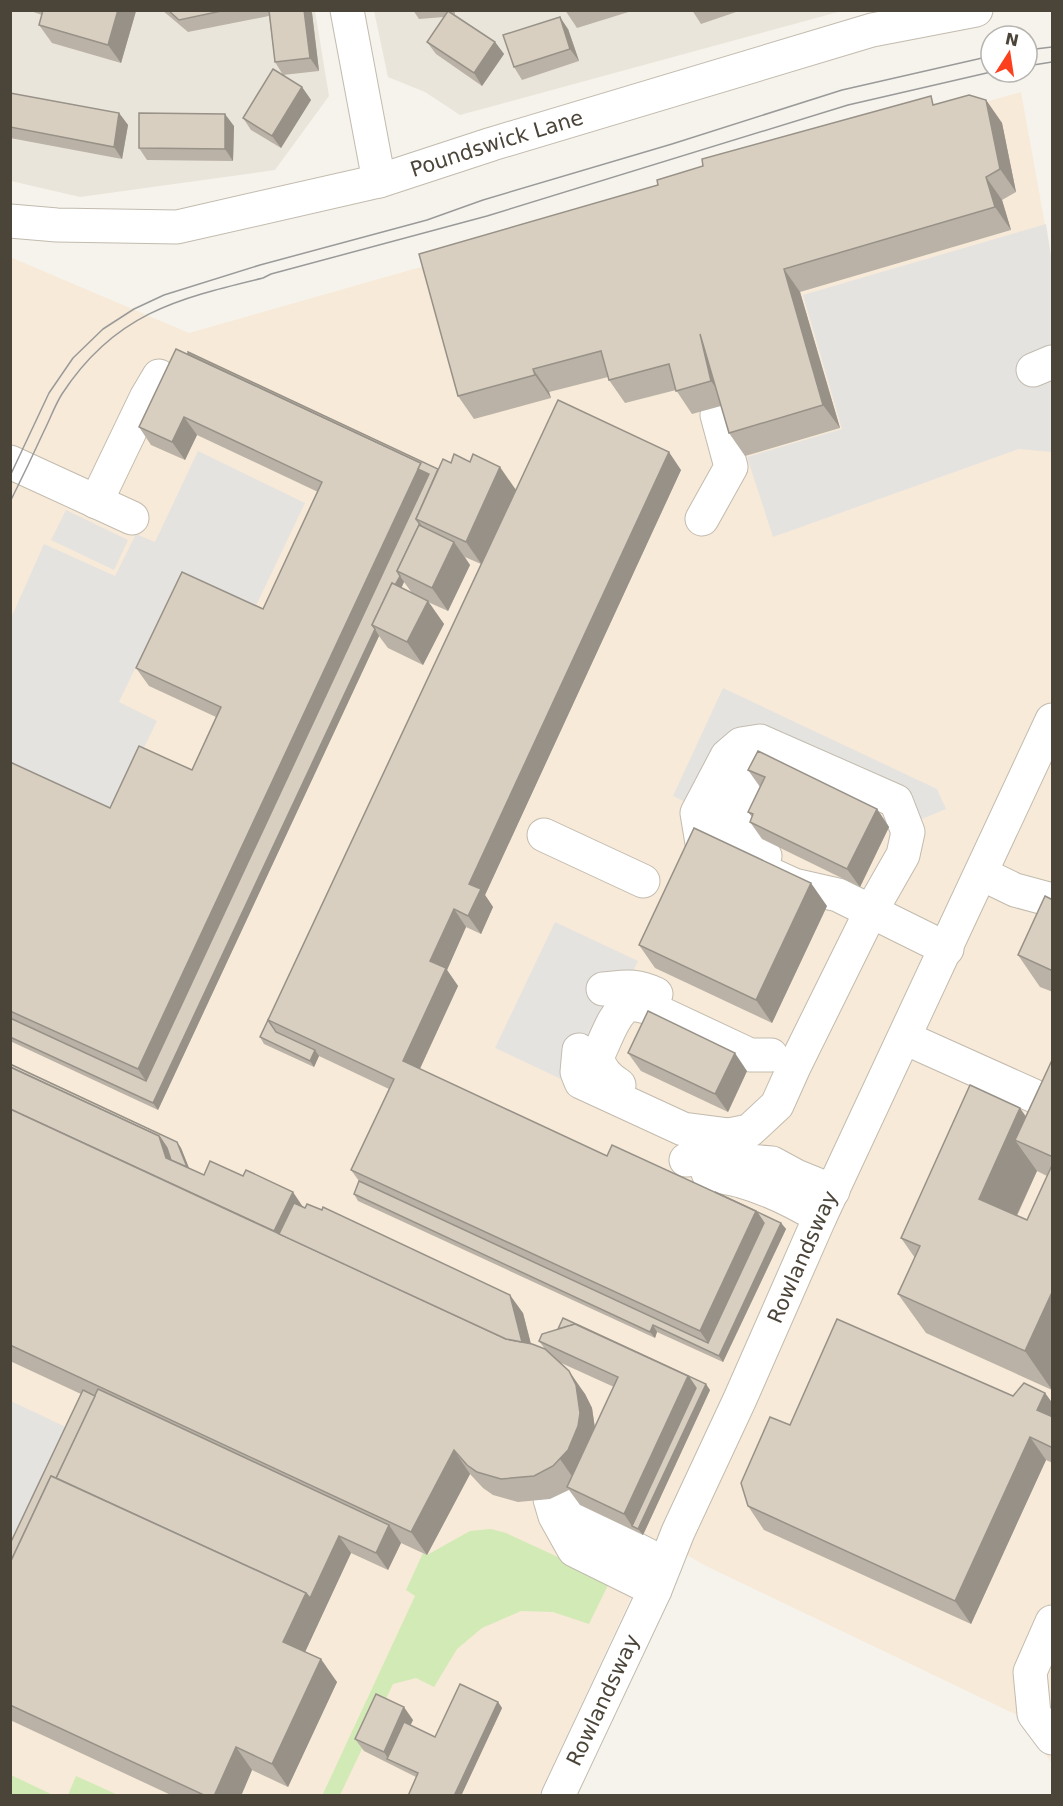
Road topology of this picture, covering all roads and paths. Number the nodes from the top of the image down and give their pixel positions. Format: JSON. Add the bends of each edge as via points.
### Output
{"nodes":[{"id":1,"x":347,"y":10,"type":"edge"},
{"id":2,"x":976,"y":10,"type":"edge"},
{"id":3,"x":870,"y":20,"type":"edge"},
{"id":4,"x":379,"y":181,"type":"junction"},
{"id":5,"x":10,"y":221,"type":"edge"},
{"id":6,"x":159,"y":376,"type":"dead end"},
{"id":7,"x":717,"y":415,"type":"edge"},
{"id":8,"x":10,"y":462,"type":"edge"},
{"id":9,"x":96,"y":502,"type":"junction"},
{"id":10,"x":132,"y":518,"type":"dead end"},
{"id":11,"x":702,"y":519,"type":"dead end"},
{"id":12,"x":1053,"y":720,"type":"edge"},
{"id":13,"x":896,"y":801,"type":"junction"},
{"id":14,"x":544,"y":835,"type":"dead end"},
{"id":15,"x":982,"y":874,"type":"junction"},
{"id":16,"x":643,"y":880,"type":"dead end"},
{"id":17,"x":838,"y":895,"type":"junction"},
{"id":18,"x":1053,"y":900,"type":"edge"},
{"id":19,"x":872,"y":911,"type":"junction"},
{"id":20,"x":947,"y":949,"type":"junction"},
{"id":21,"x":603,"y":989,"type":"dead end"},
{"id":22,"x":905,"y":1038,"type":"junction"},
{"id":23,"x":579,"y":1050,"type":"dead end"},
{"id":24,"x":782,"y":1061,"type":"junction"},
{"id":25,"x":1053,"y":1104,"type":"edge"},
{"id":26,"x":711,"y":1133,"type":"junction"},
{"id":27,"x":560,"y":1494,"type":"dead end"},
{"id":28,"x":660,"y":1577,"type":"junction"},
{"id":29,"x":1053,"y":1622,"type":"edge"},
{"id":30,"x":1043,"y":1726,"type":"edge"},
{"id":31,"x":558,"y":1796,"type":"edge"}],
"edges":[{"from":1,"to":4,"type":"street"},
{"from":2,"to":3,"type":"street","name":"Poundswick Lane"},
{"from":3,"to":4,"type":"street","name":"Poundswick Lane"},
{"from":4,"to":5,"type":"street","name":"Poundswick Lane","via":[[177,227]]},
{"from":6,"to":9,"type":"street"},
{"from":7,"to":11,"type":"street","via":[[731,467]]},
{"from":8,"to":9,"type":"street"},
{"from":9,"to":10,"type":"street"},
{"from":12,"to":15,"type":"street","name":"Rowlandsway"},
{"from":13,"to":17,"type":"street","via":[[870,810],[774,764],[749,765],[730,780],[722,801],[726,834],[822,882]]},
{"from":13,"to":17,"type":"street","via":[[760,741],[741,744],[727,756],[697,813],[702,843],[794,885]]},
{"from":13,"to":19,"type":"street","via":[[908,832],[903,855]]},
{"from":14,"to":16,"type":"street"},
{"from":15,"to":18,"type":"street","via":[[1015,890]]},
{"from":15,"to":20,"type":"street","name":"Rowlandsway"},
{"from":17,"to":19,"type":"street"},
{"from":19,"to":20,"type":"street"},
{"from":19,"to":24,"type":"street"},
{"from":20,"to":22,"type":"street","name":"Rowlandsway"},
{"from":21,"to":24,"type":"street","via":[[640,987],[754,1036]]},
{"from":22,"to":25,"type":"street"},
{"from":22,"to":28,"type":"street","name":"Rowlandsway","via":[[826,1204]]},
{"from":23,"to":26,"type":"street","via":[[577,1072],[581,1082],[683,1129]]},
{"from":24,"to":26,"type":"street","via":[[777,1105],[749,1131],[729,1136]]},
{"from":24,"to":26,"type":"street","via":[[750,1055],[652,1009],[638,1005],[620,1011],[598,1055],[603,1072],[623,1088],[695,1120]]},
{"from":27,"to":28,"type":"street","via":[[555,1516],[574,1550]]},
{"from":28,"to":31,"type":"street","name":"Rowlandsway"},
{"from":29,"to":30,"type":"street","via":[[1030,1672]]}]}
